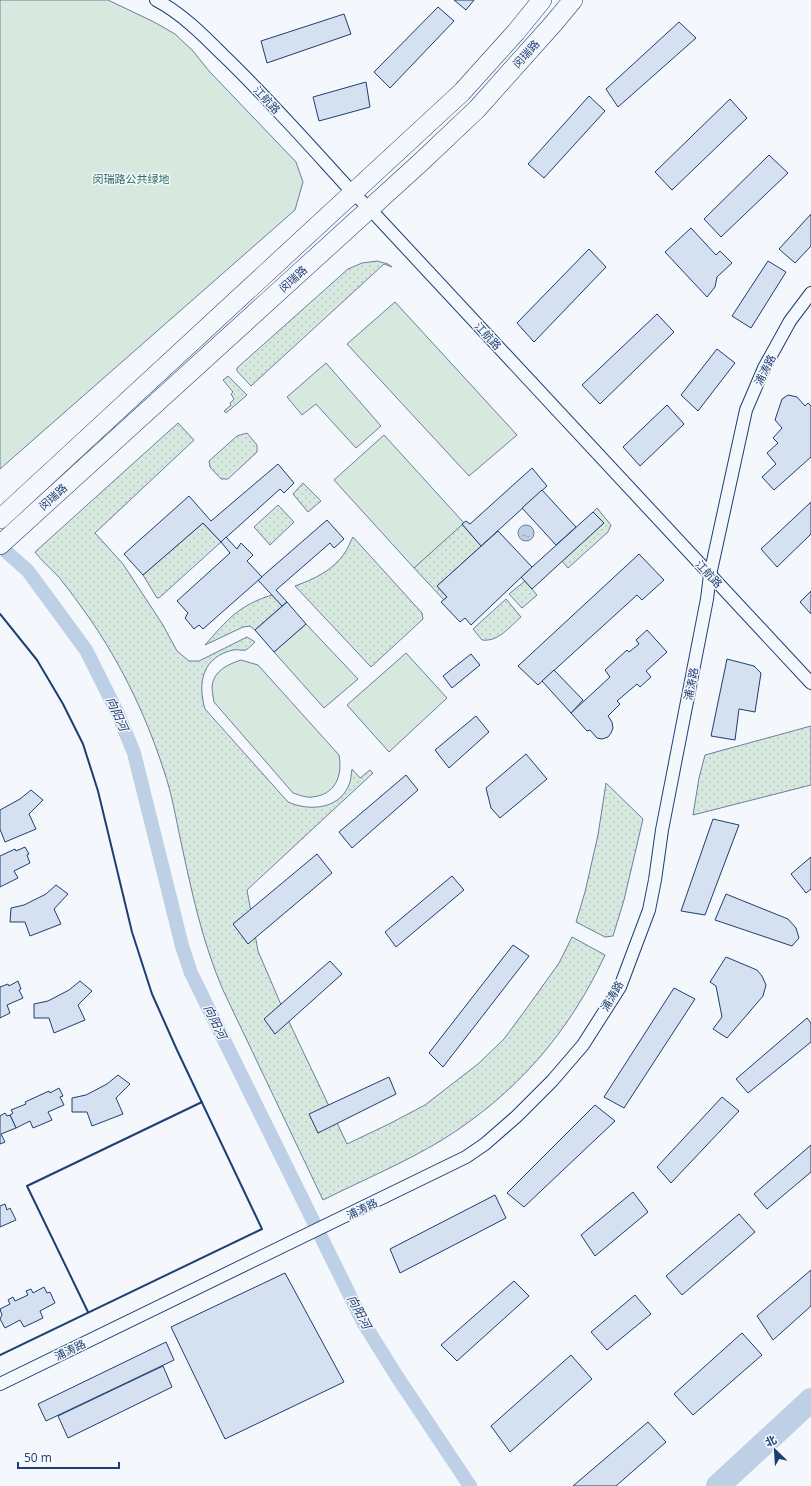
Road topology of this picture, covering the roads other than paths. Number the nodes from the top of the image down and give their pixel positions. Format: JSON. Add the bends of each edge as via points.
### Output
{"nodes":[{"id":1,"x":156,"y":0,"type":"edge"},
{"id":2,"x":542,"y":0,"type":"edge"},
{"id":3,"x":573,"y":0,"type":"edge"},
{"id":4,"x":353,"y":193,"type":"junction"},
{"id":5,"x":370,"y":209,"type":"junction"},
{"id":6,"x":811,"y":293,"type":"edge"},
{"id":7,"x":4,"y":516,"type":"edge"},
{"id":8,"x":0,"y":545,"type":"edge"},
{"id":9,"x":710,"y":575,"type":"junction"},
{"id":10,"x":811,"y":683,"type":"edge"},
{"id":11,"x":0,"y":1384,"type":"edge"}],
"edges":[{"from":1,"to":4,"type":"street","name":"江航路","via":[[202,34],[243,74]]},
{"from":2,"to":4,"type":"main road","name":"闵瑞路","via":[[462,92]]},
{"from":3,"to":5,"type":"main road","name":"闵瑞路","via":[[477,109]]},
{"from":4,"to":5,"type":"street","name":"江航路"},
{"from":4,"to":7,"type":"main road","name":"闵瑞路"},
{"from":5,"to":8,"type":"main road","name":"闵瑞路"},
{"from":5,"to":9,"type":"street","name":"江航路"},
{"from":6,"to":9,"type":"street","name":"浦涛路","via":[[790,322],[764,368],[746,410]]},
{"from":9,"to":10,"type":"street","name":"江航路"},
{"from":9,"to":11,"type":"street","name":"浦涛路","via":[[649,910],[620,986],[578,1051],[552,1081],[517,1116],[466,1157]]}]}
